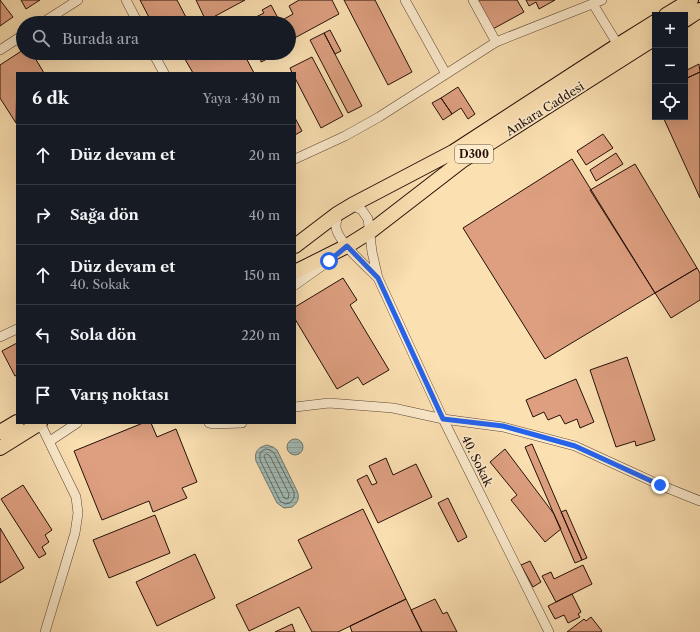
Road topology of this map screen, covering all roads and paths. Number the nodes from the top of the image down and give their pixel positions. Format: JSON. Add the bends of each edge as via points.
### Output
{"nodes":[{"id":1,"x":78,"y":0,"type":"edge"},
{"id":2,"x":126,"y":0,"type":"edge"},
{"id":3,"x":405,"y":0,"type":"edge"},
{"id":4,"x":473,"y":0,"type":"edge"},
{"id":5,"x":602,"y":0,"type":"edge"},
{"id":6,"x":691,"y":0,"type":"edge"},
{"id":7,"x":592,"y":4,"type":"junction"},
{"id":8,"x":700,"y":10,"type":"edge"},
{"id":9,"x":671,"y":12,"type":"edge"},
{"id":10,"x":53,"y":16,"type":"edge"},
{"id":11,"x":134,"y":16,"type":"edge"},
{"id":12,"x":688,"y":18,"type":"edge"},
{"id":13,"x":652,"y":24,"type":"edge"},
{"id":14,"x":16,"y":40,"type":"edge"},
{"id":15,"x":652,"y":40,"type":"edge"},
{"id":16,"x":496,"y":42,"type":"junction"},
{"id":17,"x":618,"y":45,"type":"junction"},
{"id":18,"x":0,"y":50,"type":"edge"},
{"id":19,"x":158,"y":60,"type":"edge"},
{"id":20,"x":164,"y":72,"type":"edge"},
{"id":21,"x":446,"y":74,"type":"junction"},
{"id":22,"x":296,"y":159,"type":"edge"},
{"id":23,"x":352,"y":205,"type":"junction"},
{"id":24,"x":337,"y":214,"type":"junction"},
{"id":25,"x":371,"y":231,"type":"junction"},
{"id":26,"x":296,"y":245,"type":"edge"},
{"id":27,"x":347,"y":246,"type":"junction"},
{"id":28,"x":296,"y":272,"type":"edge"},
{"id":29,"x":378,"y":278,"type":"junction"},
{"id":30,"x":296,"y":284,"type":"edge"},
{"id":31,"x":16,"y":329,"type":"edge"},
{"id":32,"x":0,"y":337,"type":"edge"},
{"id":33,"x":296,"y":407,"type":"edge"},
{"id":34,"x":443,"y":419,"type":"junction"},
{"id":35,"x":16,"y":423,"type":"edge"},
{"id":36,"x":38,"y":424,"type":"edge"},
{"id":37,"x":41,"y":424,"type":"edge"},
{"id":38,"x":76,"y":424,"type":"edge"},
{"id":39,"x":0,"y":432,"type":"edge"},
{"id":40,"x":50,"y":441,"type":"junction"},
{"id":41,"x":0,"y":448,"type":"edge"},
{"id":42,"x":700,"y":501,"type":"edge"},
{"id":43,"x":45,"y":632,"type":"edge"},
{"id":44,"x":549,"y":632,"type":"edge"}],
"edges":[{"from":1,"to":10,"type":"street"},
{"from":2,"to":11,"type":"street"},
{"from":3,"to":21,"type":"street"},
{"from":4,"to":16,"type":"street"},
{"from":5,"to":7,"type":"street"},
{"from":6,"to":9,"type":"highway"},
{"from":7,"to":16,"type":"street"},
{"from":7,"to":17,"type":"street"},
{"from":8,"to":12,"type":"highway"},
{"from":13,"to":17,"type":"highway","name":"Ankara Caddesi","number":"D300"},
{"from":14,"to":18,"type":"street"},
{"from":15,"to":25,"type":"highway","name":"Ankara Caddesi","number":"D300","via":[[463,160]]},
{"from":16,"to":21,"type":"street"},
{"from":17,"to":23,"type":"highway","name":"Ankara Caddesi","number":"D300","via":[[453,152]]},
{"from":19,"to":20,"type":"street"},
{"from":21,"to":22,"type":"street","via":[[379,117]]},
{"from":23,"to":24,"type":"highway","name":"Ankara Caddesi","number":"D300"},
{"from":23,"to":25,"type":"street","via":[[365,214]]},
{"from":24,"to":26,"type":"highway","name":"Ankara Caddesi","number":"D300"},
{"from":24,"to":27,"type":"street","via":[[338,235]]},
{"from":25,"to":27,"type":"highway","name":"Ankara Caddesi","number":"D300"},
{"from":25,"to":29,"type":"street","via":[[372,252]]},
{"from":27,"to":28,"type":"highway","name":"Ankara Caddesi","number":"D300"},
{"from":27,"to":29,"type":"street"},
{"from":27,"to":30,"type":"street"},
{"from":29,"to":34,"type":"street","name":"40. Sokak"},
{"from":31,"to":32,"type":"street"},
{"from":33,"to":34,"type":"street","via":[[329,403],[393,408]]},
{"from":34,"to":42,"type":"street","via":[[503,426],[575,446]]},
{"from":34,"to":44,"type":"street","name":"40. Sokak"},
{"from":35,"to":39,"type":"highway"},
{"from":36,"to":41,"type":"highway"},
{"from":37,"to":40,"type":"street"},
{"from":38,"to":40,"type":"street"},
{"from":40,"to":43,"type":"street","via":[[76,497],[78,513],[75,533]]}]}
